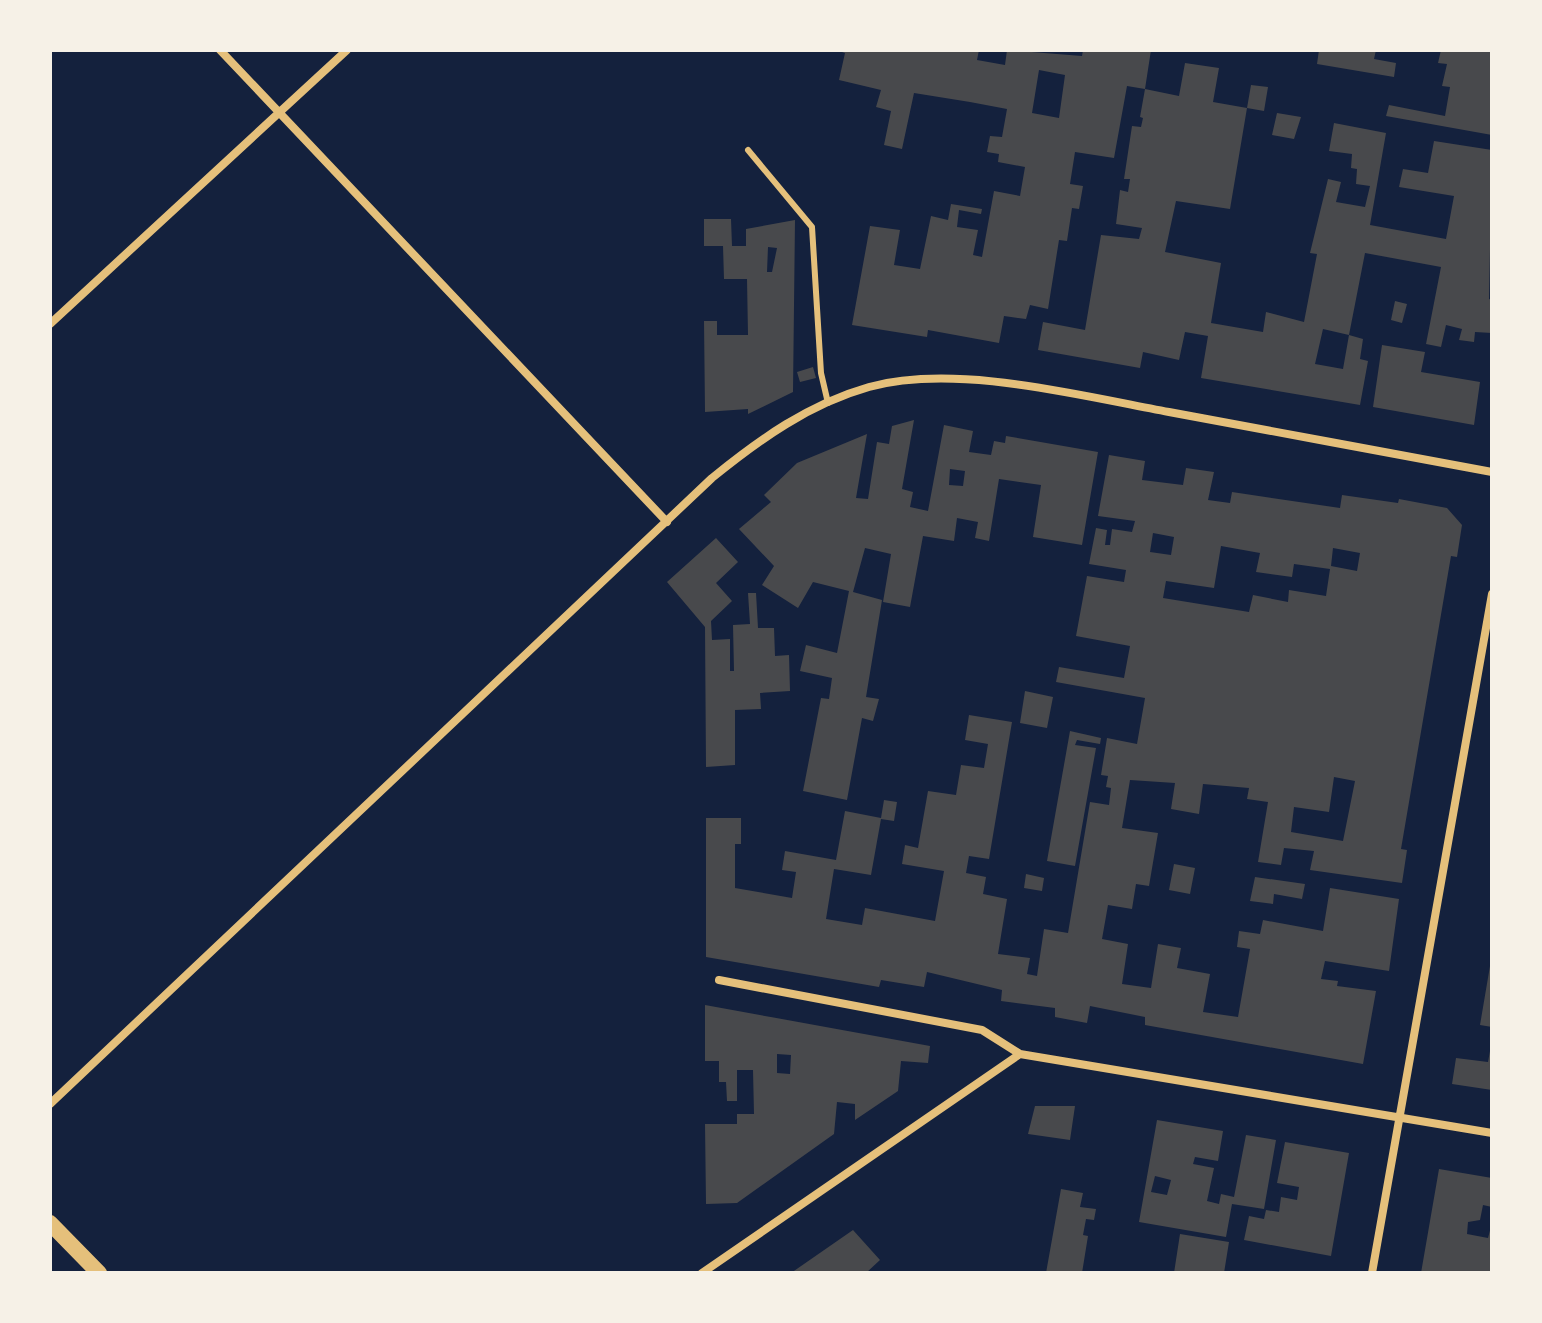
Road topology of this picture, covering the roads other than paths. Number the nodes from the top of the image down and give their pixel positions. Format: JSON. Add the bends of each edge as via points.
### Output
{"nodes":[{"id":1,"x":220,"y":50,"type":"edge"},
{"id":2,"x":347,"y":50,"type":"edge"},
{"id":3,"x":279,"y":113,"type":"junction"},
{"id":4,"x":748,"y":150,"type":"dead end"},
{"id":5,"x":50,"y":324,"type":"edge"},
{"id":6,"x":828,"y":403,"type":"junction"},
{"id":7,"x":1492,"y":472,"type":"edge"},
{"id":8,"x":667,"y":522,"type":"junction"},
{"id":9,"x":1492,"y":594,"type":"edge"},
{"id":10,"x":719,"y":980,"type":"dead end"},
{"id":11,"x":1020,"y":1054,"type":"junction"},
{"id":12,"x":50,"y":1104,"type":"edge"},
{"id":13,"x":1400,"y":1117,"type":"junction"},
{"id":14,"x":1492,"y":1133,"type":"edge"},
{"id":15,"x":50,"y":1223,"type":"edge"},
{"id":16,"x":99,"y":1273,"type":"edge"},
{"id":17,"x":702,"y":1273,"type":"edge"},
{"id":18,"x":1372,"y":1273,"type":"edge"}],
"edges":[{"from":1,"to":3,"type":"street"},
{"from":2,"to":3,"type":"street"},
{"from":3,"to":5,"type":"street"},
{"from":3,"to":8,"type":"street"},
{"from":4,"to":6,"type":"lane","via":[[812,227],[821,373]]},
{"from":6,"to":7,"type":"street","via":[[870,387],[924,379],[1021,385]]},
{"from":6,"to":8,"type":"street","via":[[764,437]]},
{"from":8,"to":12,"type":"street"},
{"from":9,"to":13,"type":"street"},
{"from":10,"to":11,"type":"street","via":[[982,1030]]},
{"from":11,"to":13,"type":"street"},
{"from":11,"to":17,"type":"street"},
{"from":13,"to":14,"type":"street"},
{"from":13,"to":18,"type":"street"},
{"from":15,"to":16,"type":"main road"}]}
